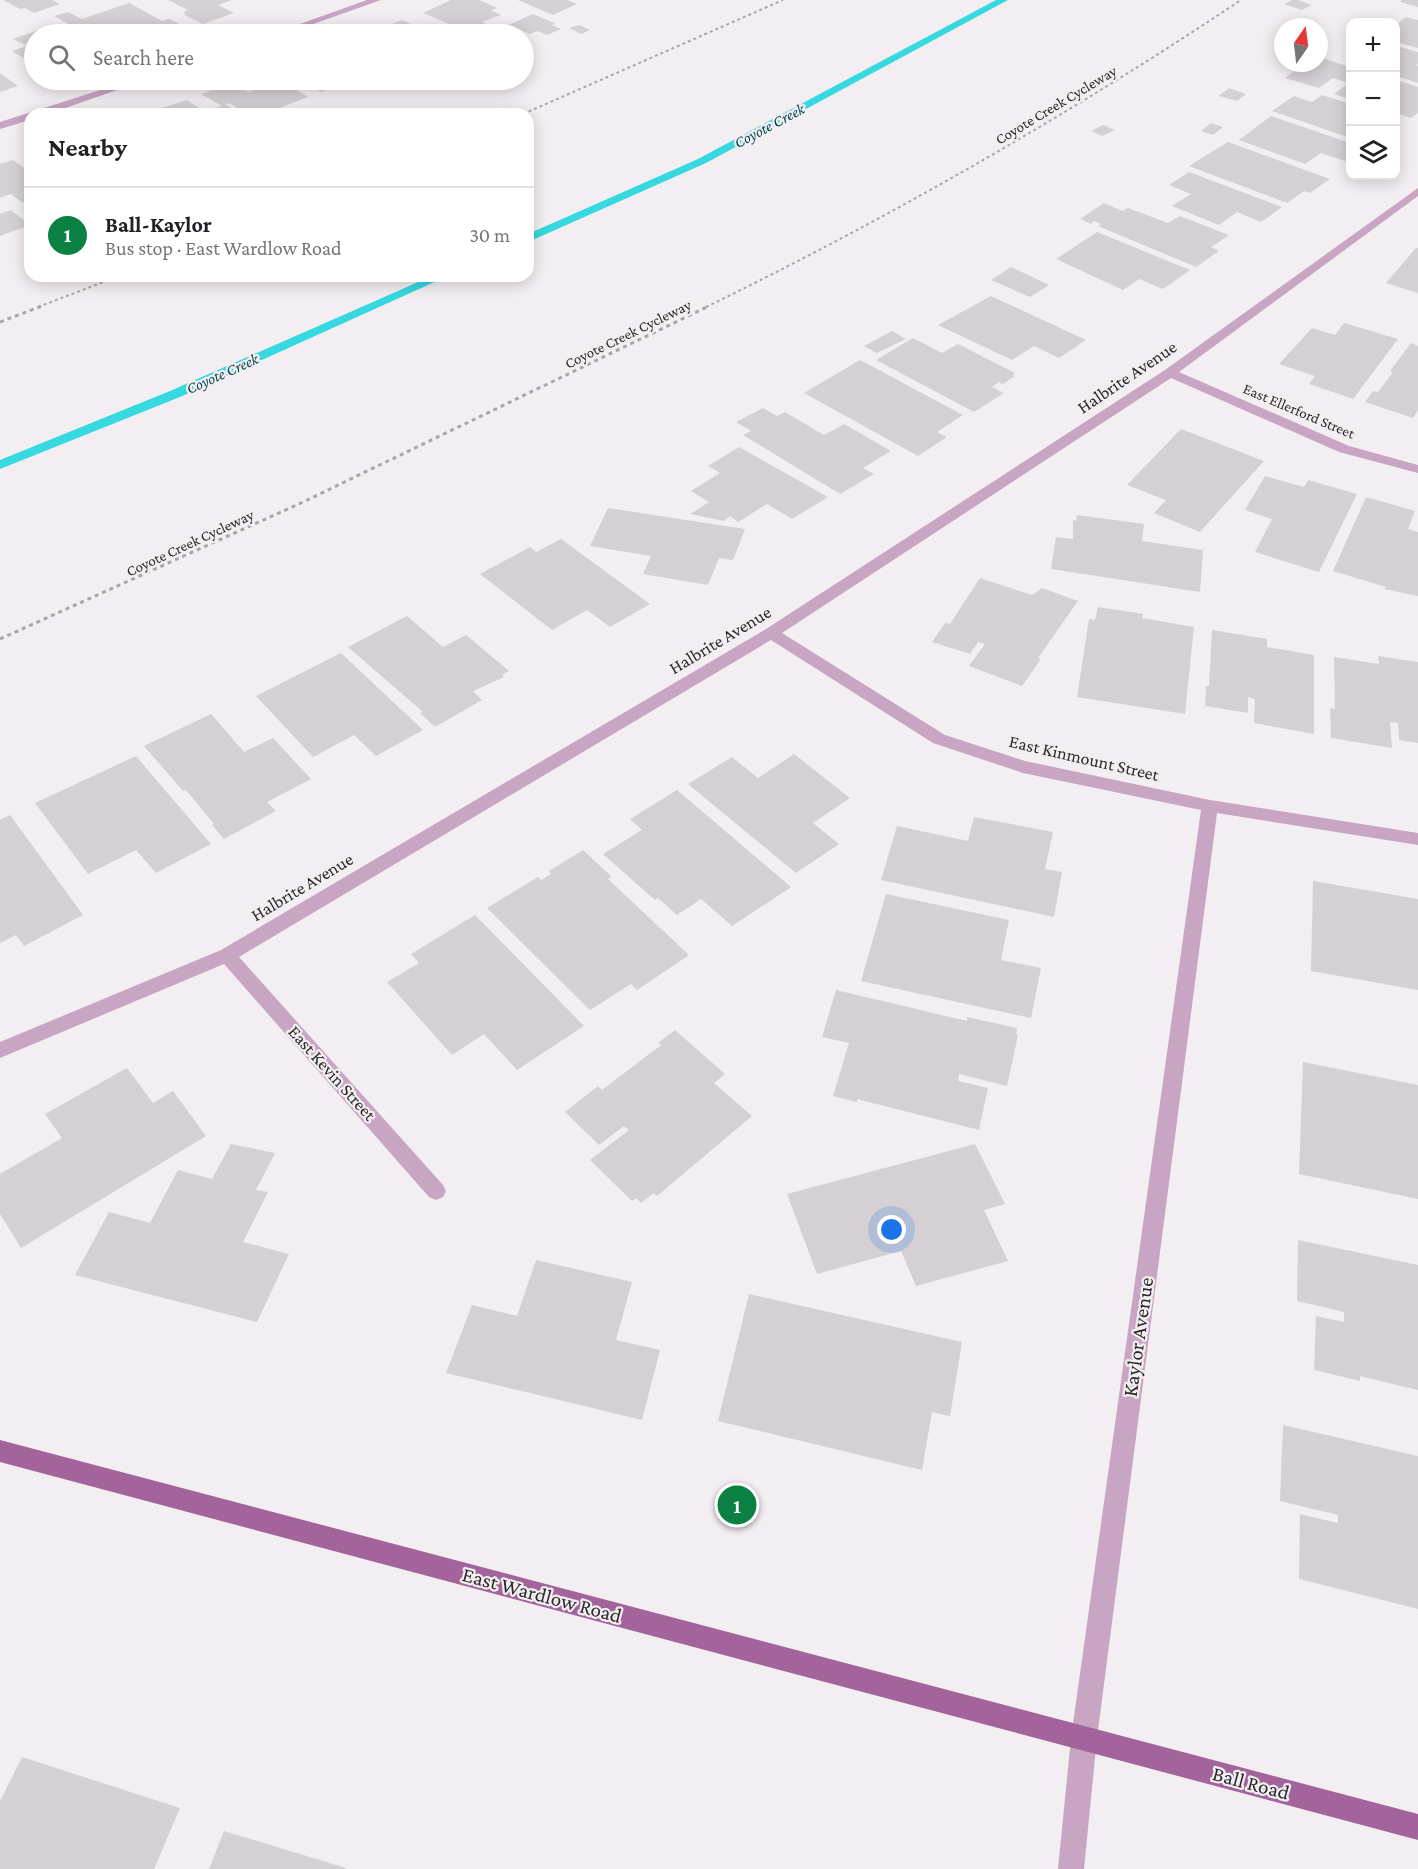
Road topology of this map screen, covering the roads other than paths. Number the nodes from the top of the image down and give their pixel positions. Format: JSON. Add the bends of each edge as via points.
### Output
{"nodes":[{"id":1,"x":376,"y":0,"type":"edge"},
{"id":2,"x":306,"y":24,"type":"edge"},
{"id":3,"x":110,"y":90,"type":"edge"},
{"id":4,"x":55,"y":108,"type":"edge"},
{"id":5,"x":24,"y":118,"type":"edge"},
{"id":6,"x":0,"y":126,"type":"edge"},
{"id":7,"x":1417,"y":192,"type":"edge"},
{"id":8,"x":1170,"y":373,"type":"junction"},
{"id":9,"x":1418,"y":469,"type":"edge"},
{"id":10,"x":771,"y":633,"type":"junction"},
{"id":11,"x":1210,"y":806,"type":"junction"},
{"id":12,"x":1418,"y":839,"type":"edge"},
{"id":13,"x":227,"y":955,"type":"junction"},
{"id":14,"x":0,"y":1050,"type":"edge"},
{"id":15,"x":436,"y":1191,"type":"dead end"},
{"id":16,"x":0,"y":1451,"type":"edge"},
{"id":17,"x":1084,"y":1738,"type":"junction"},
{"id":18,"x":1418,"y":1827,"type":"edge"},
{"id":19,"x":1071,"y":1869,"type":"edge"}],
"edges":[{"from":1,"to":2,"type":"street"},
{"from":3,"to":4,"type":"street"},
{"from":5,"to":6,"type":"street"},
{"from":7,"to":8,"type":"street","name":"Halbrite Avenue"},
{"from":8,"to":9,"type":"street","name":"East Ellerford Street","via":[[1344,449]]},
{"from":8,"to":10,"type":"street","name":"Halbrite Avenue"},
{"from":10,"to":11,"type":"street","name":"East Kinmount Street","via":[[939,739],[1023,767]]},
{"from":10,"to":13,"type":"street","name":"Halbrite Avenue"},
{"from":11,"to":12,"type":"street","name":"East Kinmount Street"},
{"from":11,"to":17,"type":"street","name":"Kaylor Avenue"},
{"from":13,"to":14,"type":"street","name":"Halbrite Avenue"},
{"from":13,"to":15,"type":"street","name":"East Kevin Street"},
{"from":16,"to":17,"type":"main road","name":"East Wardlow Road"},
{"from":17,"to":18,"type":"main road","name":"Ball Road"},
{"from":17,"to":19,"type":"street","name":"Kaylor Avenue"}]}
